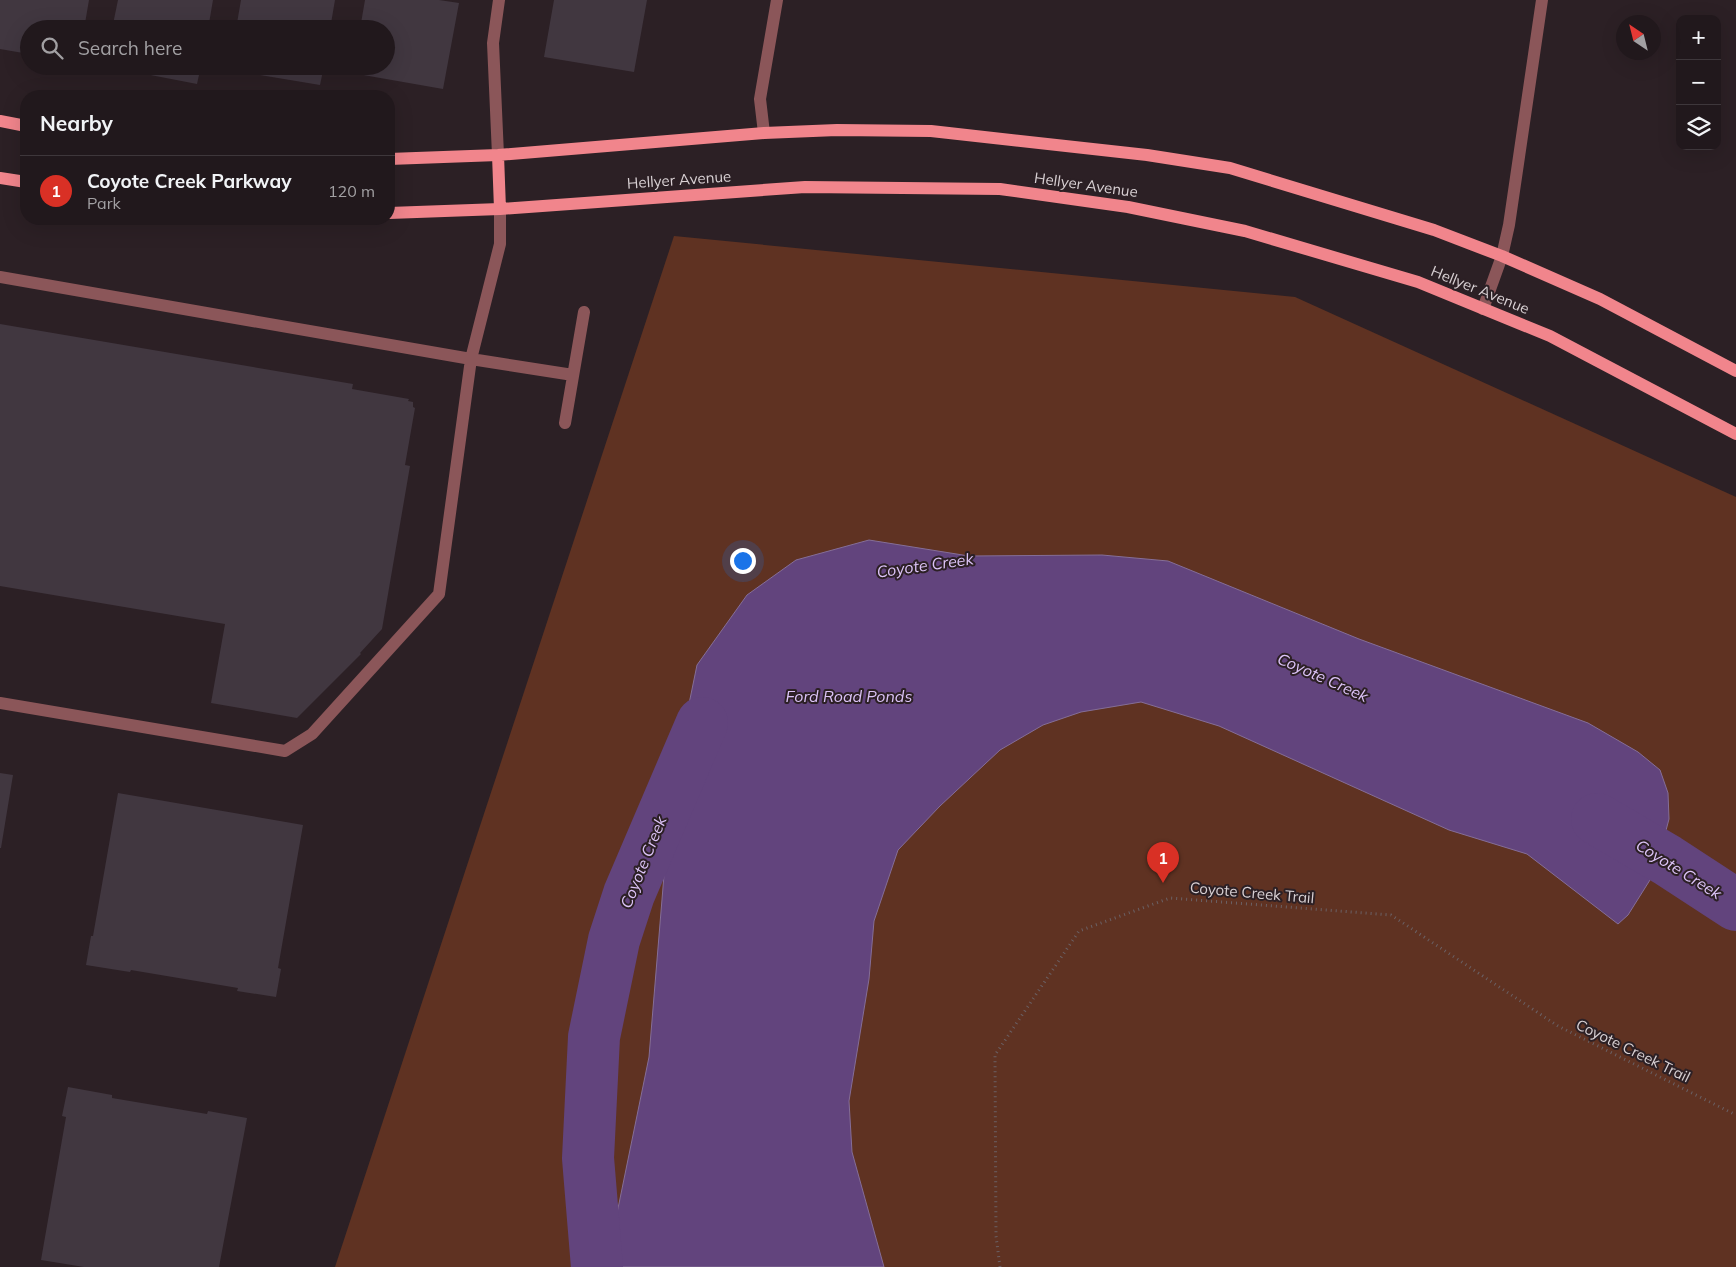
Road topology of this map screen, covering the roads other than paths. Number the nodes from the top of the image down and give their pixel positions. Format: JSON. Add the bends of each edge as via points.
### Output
{"nodes":[{"id":1,"x":499,"y":0,"type":"edge"},
{"id":2,"x":777,"y":0,"type":"edge"},
{"id":3,"x":1542,"y":0,"type":"edge"},
{"id":4,"x":0,"y":121,"type":"edge"},
{"id":5,"x":20,"y":125,"type":"edge"},
{"id":6,"x":764,"y":133,"type":"junction"},
{"id":7,"x":498,"y":155,"type":"junction"},
{"id":8,"x":395,"y":159,"type":"edge"},
{"id":9,"x":0,"y":178,"type":"edge"},
{"id":10,"x":20,"y":181,"type":"edge"},
{"id":11,"x":500,"y":209,"type":"junction"},
{"id":12,"x":395,"y":214,"type":"edge"},
{"id":13,"x":1502,"y":256,"type":"junction"},
{"id":14,"x":0,"y":277,"type":"edge"},
{"id":15,"x":1483,"y":309,"type":"junction"},
{"id":16,"x":584,"y":312,"type":"dead end"},
{"id":17,"x":471,"y":359,"type":"junction"},
{"id":18,"x":1736,"y":372,"type":"edge"},
{"id":19,"x":574,"y":375,"type":"junction"},
{"id":20,"x":565,"y":423,"type":"dead end"},
{"id":21,"x":1736,"y":434,"type":"edge"},
{"id":22,"x":0,"y":702,"type":"edge"}],
"edges":[{"from":1,"to":7,"type":"lane","via":[[493,42]]},
{"from":2,"to":6,"type":"lane","via":[[760,100]]},
{"from":3,"to":13,"type":"lane","via":[[1510,225]]},
{"from":4,"to":5,"type":"main road"},
{"from":6,"to":7,"type":"main road"},
{"from":6,"to":13,"type":"main road","via":[[931,131],[1147,155],[1230,168],[1434,230]]},
{"from":7,"to":8,"type":"main road"},
{"from":7,"to":11,"type":"main road"},
{"from":9,"to":10,"type":"main road"},
{"from":11,"to":12,"type":"main road","name":"Hellyer Avenue"},
{"from":11,"to":15,"type":"main road","name":"Hellyer Avenue","via":[[805,186],[1000,189],[1128,207],[1245,231],[1418,282]]},
{"from":11,"to":17,"type":"lane","via":[[500,244]]},
{"from":13,"to":15,"type":"lane"},
{"from":13,"to":18,"type":"main road","via":[[1600,299]]},
{"from":14,"to":17,"type":"lane"},
{"from":15,"to":21,"type":"main road","name":"Hellyer Avenue","via":[[1550,336]]},
{"from":16,"to":19,"type":"lane"},
{"from":17,"to":19,"type":"lane"},
{"from":17,"to":22,"type":"lane","via":[[440,594],[312,734],[285,751]]},
{"from":19,"to":20,"type":"lane"}]}
